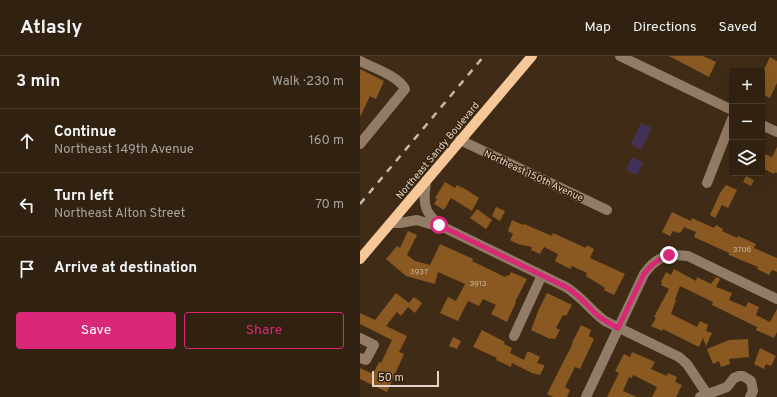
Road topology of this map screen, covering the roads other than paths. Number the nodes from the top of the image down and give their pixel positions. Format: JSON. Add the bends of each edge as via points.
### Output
{"nodes":[{"id":1,"x":532,"y":56,"type":"edge"},
{"id":2,"x":620,"y":56,"type":"edge"},
{"id":3,"x":360,"y":61,"type":"edge"},
{"id":4,"x":729,"y":109,"type":"edge"},
{"id":5,"x":729,"y":126,"type":"edge"},
{"id":6,"x":765,"y":126,"type":"edge"},
{"id":7,"x":776,"y":130,"type":"edge"},
{"id":8,"x":460,"y":140,"type":"junction"},
{"id":9,"x":360,"y":144,"type":"edge"},
{"id":10,"x":426,"y":181,"type":"junction"},
{"id":11,"x":706,"y":183,"type":"dead end"},
{"id":12,"x":607,"y":210,"type":"dead end"},
{"id":13,"x":391,"y":223,"type":"junction"},
{"id":14,"x":439,"y":225,"type":"junction"},
{"id":15,"x":360,"y":260,"type":"edge"},
{"id":16,"x":542,"y":275,"type":"junction"},
{"id":17,"x":777,"y":299,"type":"edge"},
{"id":18,"x":618,"y":328,"type":"junction"},
{"id":19,"x":514,"y":336,"type":"dead end"},
{"id":20,"x":360,"y":338,"type":"edge"},
{"id":21,"x":360,"y":358,"type":"edge"},
{"id":22,"x":706,"y":396,"type":"edge"},
{"id":23,"x":586,"y":397,"type":"edge"},
{"id":24,"x":750,"y":397,"type":"edge"}],
"edges":[{"from":1,"to":8,"type":"main road","name":"Northeast Sandy Boulevard"},
{"from":2,"to":4,"type":"street"},
{"from":3,"to":9,"type":"street","via":[[397,79],[405,90]]},
{"from":5,"to":11,"type":"street"},
{"from":6,"to":7,"type":"street"},
{"from":8,"to":10,"type":"main road","name":"Northeast Sandy Boulevard"},
{"from":8,"to":12,"type":"street","name":"Northeast 150th Avenue"},
{"from":10,"to":13,"type":"main road","name":"Northeast Sandy Boulevard"},
{"from":10,"to":14,"type":"street","via":[[426,206],[429,215]]},
{"from":13,"to":14,"type":"street","via":[[417,220]]},
{"from":13,"to":15,"type":"main road","name":"Northeast Sandy Boulevard"},
{"from":14,"to":16,"type":"street"},
{"from":16,"to":18,"type":"street","via":[[577,294],[598,315]]},
{"from":16,"to":19,"type":"street"},
{"from":17,"to":18,"type":"street","via":[[688,256],[669,255],[658,259],[644,274]]},
{"from":18,"to":22,"type":"street","via":[[679,357],[687,364]]},
{"from":18,"to":23,"type":"street"},
{"from":20,"to":21,"type":"street","via":[[374,345],[366,360]]},
{"from":22,"to":24,"type":"street","via":[[727,387],[734,378],[743,376],[752,384],[753,391]]}]}
